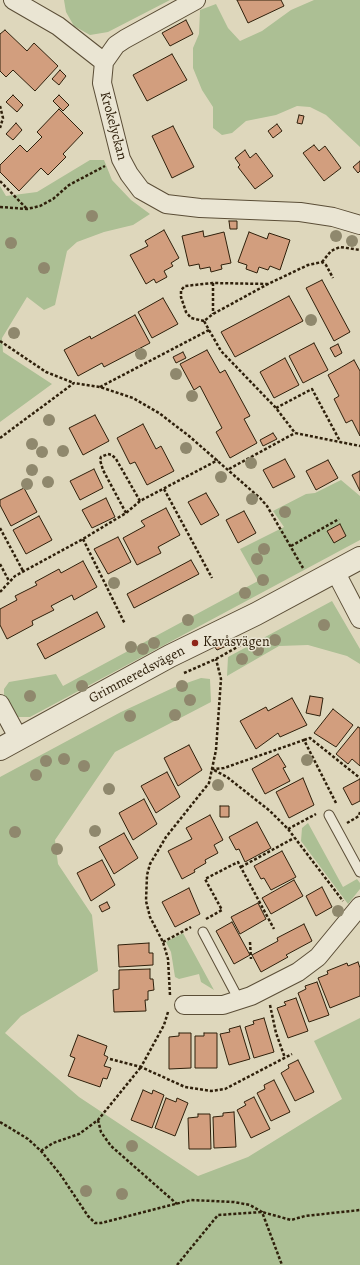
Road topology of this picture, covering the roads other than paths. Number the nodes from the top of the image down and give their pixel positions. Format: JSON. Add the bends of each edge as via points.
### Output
{"nodes":[{"id":1,"x":13,"y":0,"type":"edge"},
{"id":2,"x":196,"y":0,"type":"edge"},
{"id":3,"x":104,"y":62,"type":"junction"},
{"id":4,"x":360,"y":225,"type":"edge"},
{"id":5,"x":360,"y":558,"type":"edge"},
{"id":6,"x":335,"y":571,"type":"junction"},
{"id":7,"x":360,"y":619,"type":"edge"},
{"id":8,"x":0,"y":704,"type":"edge"},
{"id":9,"x":9,"y":744,"type":"edge"},
{"id":10,"x":329,"y":815,"type":"dead end"},
{"id":11,"x":360,"y":872,"type":"edge"},
{"id":12,"x":356,"y":911,"type":"edge"},
{"id":13,"x":203,"y":932,"type":"dead end"},
{"id":14,"x":239,"y":1000,"type":"junction"},
{"id":15,"x":174,"y":1004,"type":"road end"}],
"edges":[{"from":1,"to":3,"type":"street","via":[[58,26]]},
{"from":2,"to":3,"type":"street","via":[[116,45]]},
{"from":3,"to":4,"type":"street","name":"Krokelyckan","via":[[102,83],[121,159],[134,183],[141,190],[166,204],[300,212],[333,217]]},
{"from":5,"to":6,"type":"street","name":"Grimmeredsvägen"},
{"from":6,"to":7,"type":"street"},
{"from":6,"to":9,"type":"street","name":"Grimmeredsvägen","via":[[176,653]]},
{"from":8,"to":9,"type":"street"},
{"from":10,"to":11,"type":"lane"},
{"from":12,"to":14,"type":"street","via":[[318,957],[298,972]]},
{"from":13,"to":14,"type":"lane"},
{"from":14,"to":15,"type":"street","via":[[223,1005]]}]}
